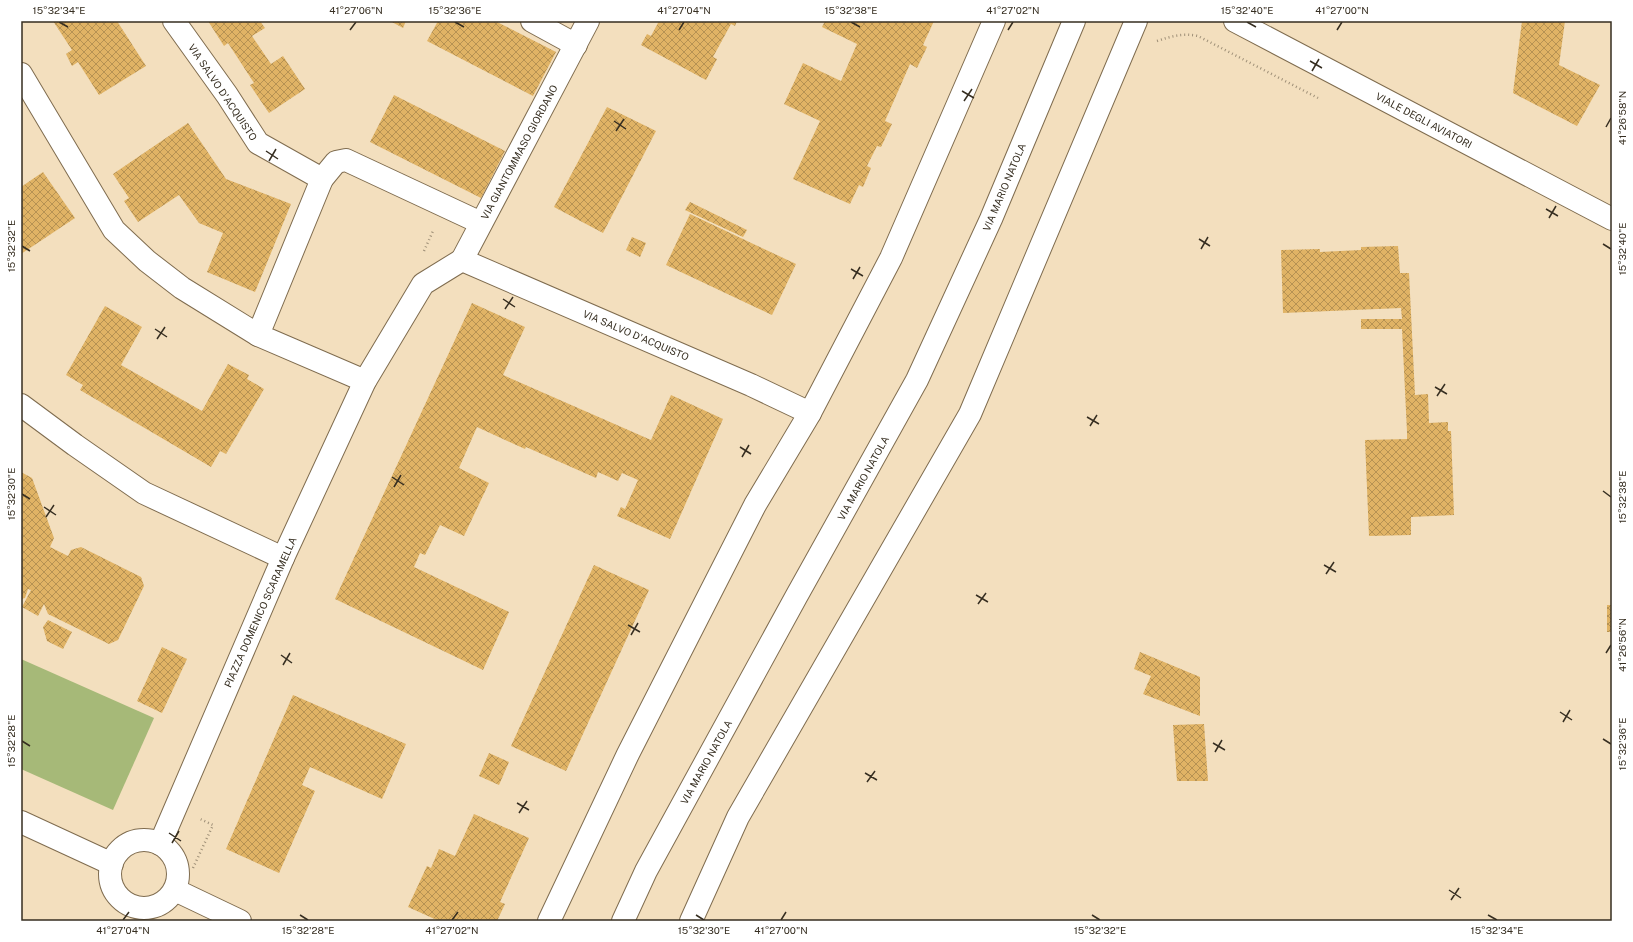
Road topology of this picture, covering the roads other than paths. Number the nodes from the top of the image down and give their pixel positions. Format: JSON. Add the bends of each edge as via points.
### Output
{"nodes":[{"id":1,"x":174,"y":21,"type":"edge"},
{"id":2,"x":532,"y":21,"type":"edge"},
{"id":3,"x":588,"y":21,"type":"edge"},
{"id":4,"x":994,"y":21,"type":"edge"},
{"id":5,"x":1074,"y":21,"type":"edge"},
{"id":6,"x":1235,"y":21,"type":"edge"},
{"id":7,"x":1132,"y":31,"type":"edge"},
{"id":8,"x":576,"y":45,"type":"junction"},
{"id":9,"x":21,"y":74,"type":"edge"},
{"id":10,"x":322,"y":179,"type":"junction"},
{"id":11,"x":1612,"y":219,"type":"edge"},
{"id":12,"x":481,"y":224,"type":"junction"},
{"id":13,"x":462,"y":260,"type":"junction"},
{"id":14,"x":258,"y":335,"type":"junction"},
{"id":15,"x":365,"y":381,"type":"junction"},
{"id":16,"x":21,"y":405,"type":"edge"},
{"id":17,"x":810,"y":413,"type":"junction"},
{"id":18,"x":283,"y":558,"type":"junction"},
{"id":19,"x":21,"y":822,"type":"edge"},
{"id":20,"x":160,"y":844,"type":"junction"},
{"id":21,"x":112,"y":864,"type":"junction"},
{"id":22,"x":178,"y":892,"type":"junction"},
{"id":23,"x":125,"y":913,"type":"edge"},
{"id":24,"x":240,"y":921,"type":"edge"},
{"id":25,"x":549,"y":921,"type":"edge"},
{"id":26,"x":623,"y":921,"type":"edge"},
{"id":27,"x":691,"y":921,"type":"edge"}],
"edges":[{"from":1,"to":10,"type":"street","name":"VIA SALVO D'ACQUISTO","via":[[258,143]]},
{"from":2,"to":8,"type":"street"},
{"from":3,"to":8,"type":"street","name":"VIA GIANTOMMASO GIORDANO"},
{"from":4,"to":17,"type":"street","via":[[891,258]]},
{"from":5,"to":26,"type":"street","name":"VIA MARIO NATOLA","via":[[991,219],[917,380],[650,865]]},
{"from":6,"to":11,"type":"street","name":"VIALE DEGLI AVIATORI"},
{"from":7,"to":27,"type":"street","via":[[970,414],[738,817]]},
{"from":8,"to":12,"type":"street","name":"VIA GIANTOMMASO GIORDANO"},
{"from":9,"to":14,"type":"street","via":[[114,230],[147,261],[182,288]]},
{"from":10,"to":12,"type":"street","via":[[336,162],[346,160]]},
{"from":10,"to":14,"type":"street"},
{"from":12,"to":13,"type":"street","name":"VIA GIANTOMMASO GIORDANO"},
{"from":13,"to":15,"type":"street","name":"PIAZZA DOMENICO SCARAMELLA","via":[[423,284]]},
{"from":13,"to":17,"type":"street","name":"VIA SALVO D'ACQUISTO"},
{"from":14,"to":15,"type":"street"},
{"from":15,"to":18,"type":"street","name":"PIAZZA DOMENICO SCARAMELLA"},
{"from":16,"to":18,"type":"street","via":[[144,493]]},
{"from":17,"to":25,"type":"street","via":[[756,505],[628,754]]},
{"from":18,"to":20,"type":"street","name":"PIAZZA DOMENICO SCARAMELLA"},
{"from":19,"to":21,"type":"street"},
{"from":20,"to":21,"type":"street","via":[[149,840],[137,841],[117,854]]},
{"from":20,"to":22,"type":"street","via":[[170,851],[176,861]]},
{"from":21,"to":23,"type":"street","via":[[110,876]]},
{"from":22,"to":23,"type":"street","via":[[152,907]]},
{"from":22,"to":24,"type":"street"}]}
